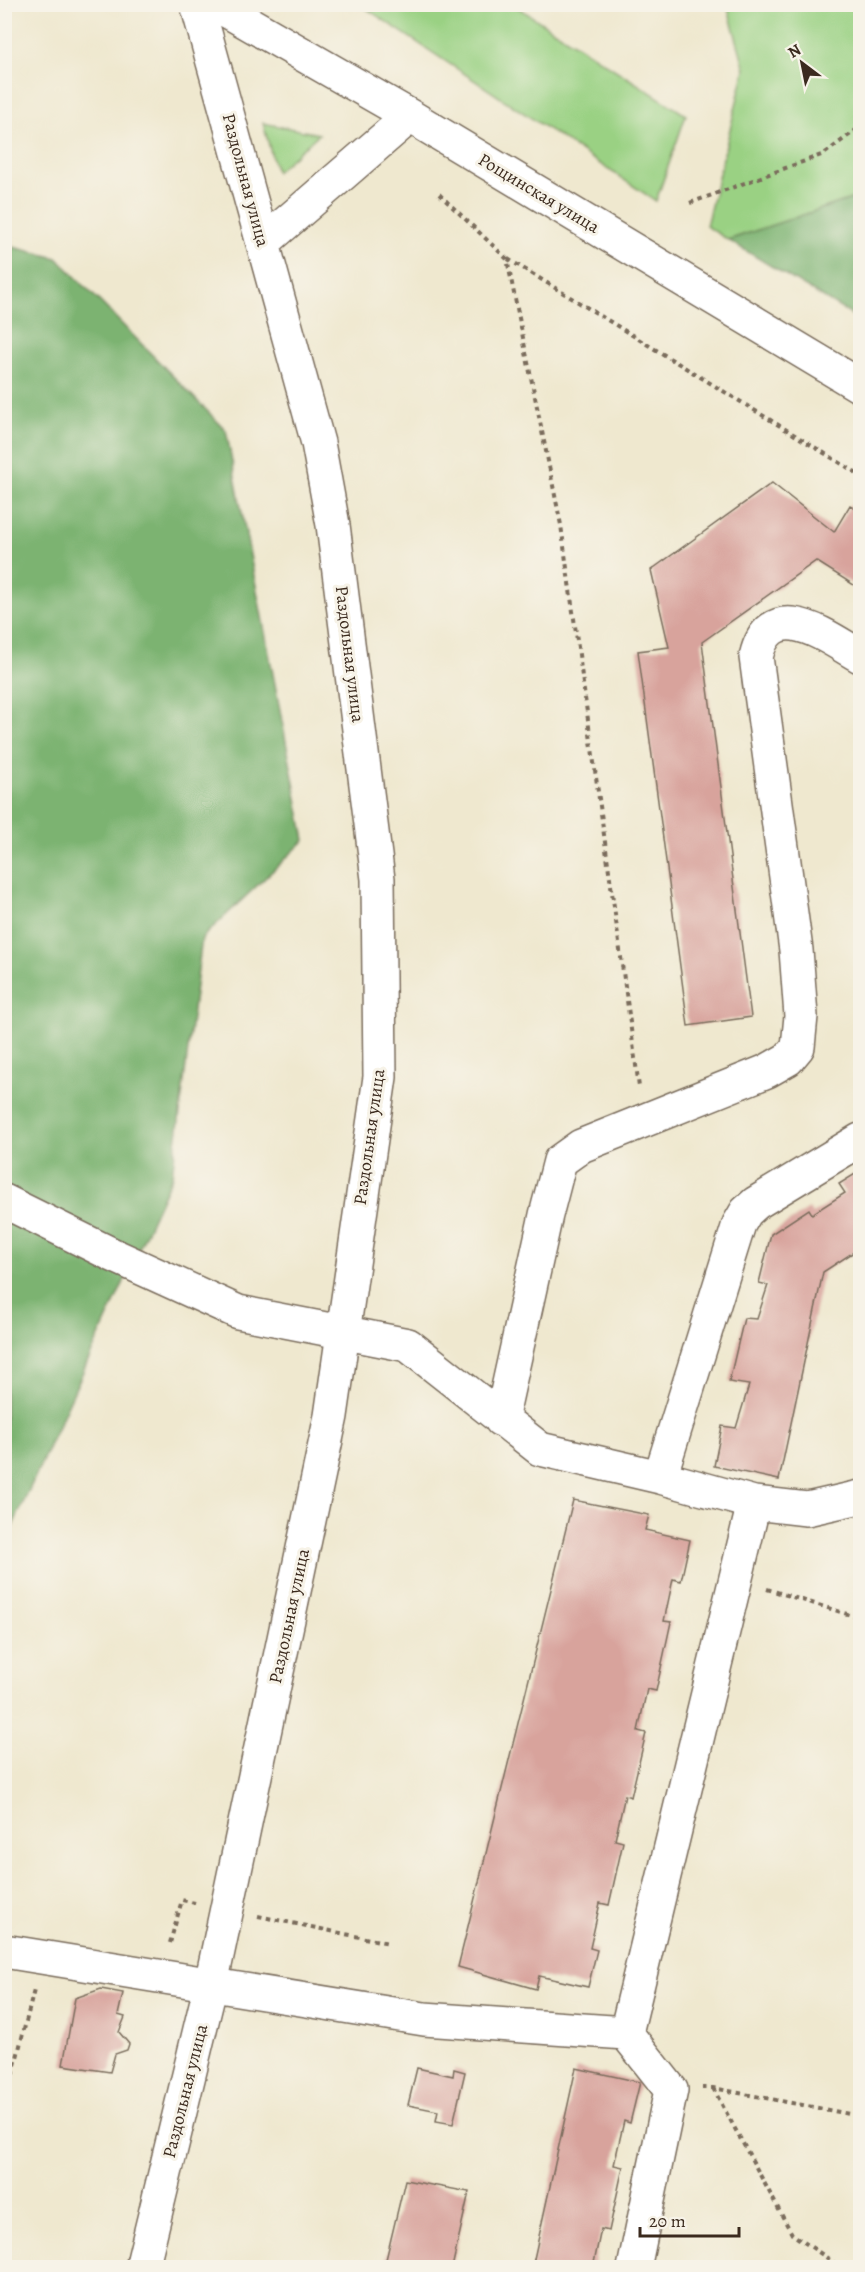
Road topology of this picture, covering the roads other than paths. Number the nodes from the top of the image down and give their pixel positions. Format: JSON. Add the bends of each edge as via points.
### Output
{"nodes":[{"id":1,"x":197,"y":4,"type":"edge"},
{"id":2,"x":214,"y":4,"type":"edge"},
{"id":3,"x":410,"y":116,"type":"junction"},
{"id":4,"x":263,"y":243,"type":"junction"},
{"id":5,"x":861,"y":387,"type":"edge"},
{"id":6,"x":861,"y":656,"type":"edge"},
{"id":7,"x":861,"y":1140,"type":"edge"},
{"id":8,"x":4,"y":1201,"type":"edge"},
{"id":9,"x":341,"y":1334,"type":"junction"},
{"id":10,"x":501,"y":1420,"type":"junction"},
{"id":11,"x":660,"y":1477,"type":"junction"},
{"id":12,"x":861,"y":1497,"type":"edge"},
{"id":13,"x":754,"y":1503,"type":"junction"},
{"id":14,"x":4,"y":1951,"type":"edge"},
{"id":15,"x":211,"y":1984,"type":"junction"},
{"id":16,"x":626,"y":2033,"type":"junction"},
{"id":17,"x":142,"y":2268,"type":"edge"},
{"id":18,"x":634,"y":2268,"type":"edge"}],
"edges":[{"from":1,"to":4,"type":"main road","name":"Раздольная улица"},
{"from":2,"to":3,"type":"main road","name":"Рощинская улица"},
{"from":3,"to":4,"type":"main road"},
{"from":3,"to":5,"type":"main road","name":"Рощинская улица"},
{"from":4,"to":9,"type":"main road","name":"Раздольная улица","via":[[323,466],[378,879],[380,1077]]},
{"from":6,"to":10,"type":"main road","via":[[818,630],[796,623],[784,624],[768,633],[758,645],[756,657],[796,950],[801,1016],[798,1047],[788,1059],[767,1071],[581,1146],[560,1161]]},
{"from":7,"to":11,"type":"main road","via":[[746,1212]]},
{"from":8,"to":9,"type":"main road","via":[[238,1312]]},
{"from":9,"to":10,"type":"main road","via":[[408,1345]]},
{"from":9,"to":15,"type":"main road","name":"Раздольная улица","via":[[331,1416]]},
{"from":10,"to":11,"type":"main road","via":[[540,1449]]},
{"from":11,"to":13,"type":"main road"},
{"from":12,"to":13,"type":"main road","via":[[807,1509]]},
{"from":13,"to":16,"type":"main road"},
{"from":14,"to":15,"type":"main road"},
{"from":15,"to":16,"type":"main road","via":[[424,2019]]},
{"from":15,"to":17,"type":"main road","name":"Раздольная улица"},
{"from":16,"to":18,"type":"main road","via":[[671,2090]]}]}
